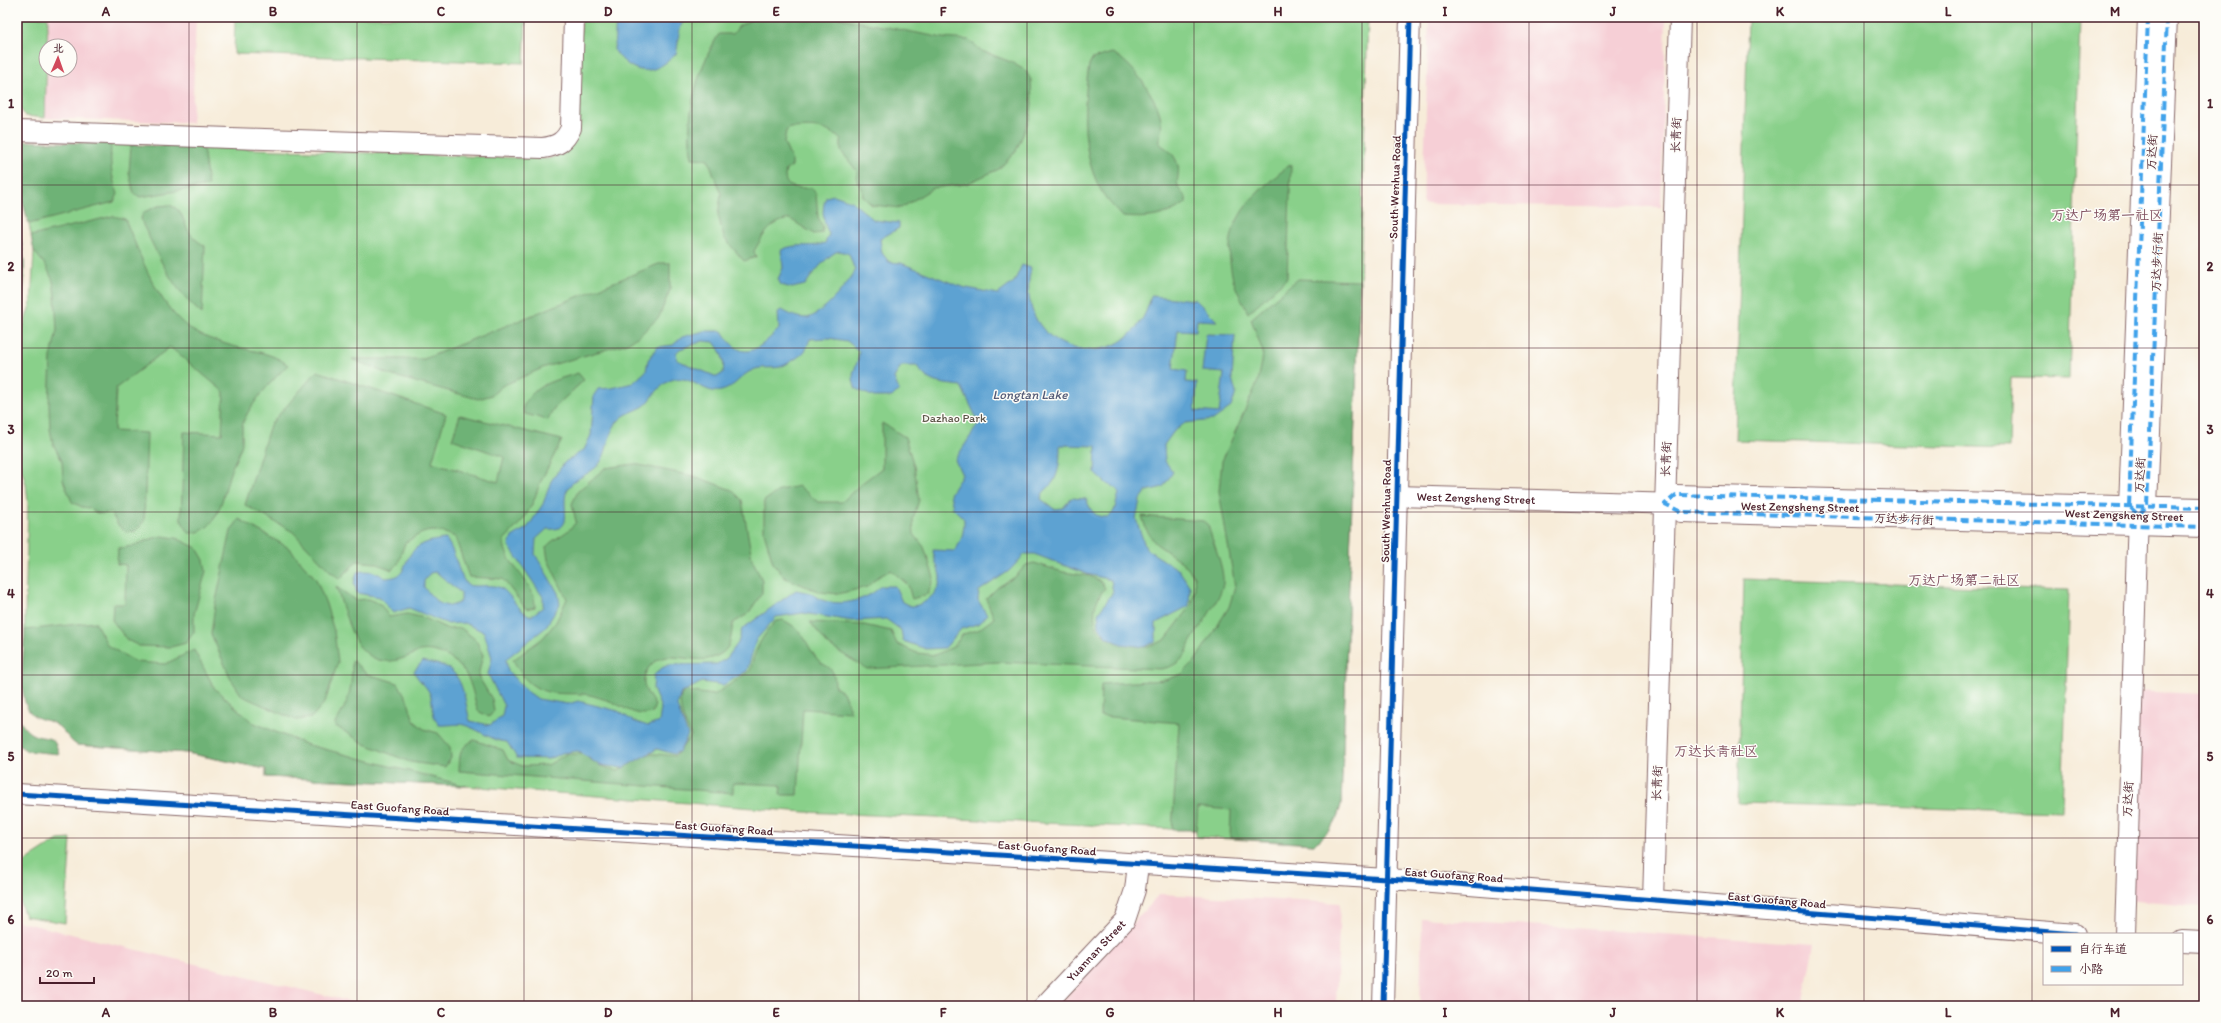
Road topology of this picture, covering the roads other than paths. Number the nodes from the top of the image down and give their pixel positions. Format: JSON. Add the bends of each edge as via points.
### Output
{"nodes":[{"id":1,"x":574,"y":17,"type":"edge"},
{"id":2,"x":1410,"y":17,"type":"edge"},
{"id":3,"x":1680,"y":17,"type":"edge"},
{"id":4,"x":2148,"y":17,"type":"edge"},
{"id":5,"x":2157,"y":17,"type":"edge"},
{"id":6,"x":2167,"y":17,"type":"edge"},
{"id":7,"x":17,"y":131,"type":"edge"},
{"id":8,"x":1396,"y":496,"type":"junction"},
{"id":9,"x":1665,"y":504,"type":"junction"},
{"id":10,"x":2204,"y":508,"type":"edge"},
{"id":11,"x":2138,"y":513,"type":"junction"},
{"id":12,"x":2204,"y":518,"type":"edge"},
{"id":13,"x":2204,"y":527,"type":"edge"},
{"id":14,"x":17,"y":794,"type":"edge"},
{"id":15,"x":1138,"y":864,"type":"junction"},
{"id":16,"x":1388,"y":880,"type":"junction"},
{"id":17,"x":1653,"y":900,"type":"junction"},
{"id":18,"x":2063,"y":933,"type":"edge"},
{"id":19,"x":2124,"y":933,"type":"edge"},
{"id":20,"x":2183,"y":941,"type":"edge"},
{"id":21,"x":2204,"y":942,"type":"edge"},
{"id":22,"x":1044,"y":1006,"type":"edge"},
{"id":23,"x":1383,"y":1006,"type":"edge"}],
"edges":[{"from":1,"to":7,"type":"street","via":[[570,128],[566,137],[555,146],[543,148]]},
{"from":2,"to":8,"type":"street","name":"South Wenhua Road"},
{"from":3,"to":9,"type":"street","name":"长青街"},
{"from":4,"to":11,"type":"street","name":"万达步行街"},
{"from":5,"to":11,"type":"street","name":"万达街"},
{"from":6,"to":11,"type":"street","name":"万达步行街"},
{"from":8,"to":9,"type":"street","name":"West Zengsheng Street"},
{"from":8,"to":16,"type":"street","name":"South Wenhua Road"},
{"from":9,"to":11,"type":"street","name":"West Zengsheng Street"},
{"from":9,"to":17,"type":"street","name":"长青街"},
{"from":10,"to":11,"type":"street"},
{"from":11,"to":12,"type":"street","name":"West Zengsheng Street"},
{"from":11,"to":13,"type":"street"},
{"from":11,"to":19,"type":"street","name":"万达街"},
{"from":14,"to":15,"type":"street","name":"East Guofang Road"},
{"from":15,"to":16,"type":"street","name":"East Guofang Road"},
{"from":15,"to":22,"type":"street","name":"Yuannan Street","via":[[1135,890],[1125,920]]},
{"from":16,"to":17,"type":"street","name":"East Guofang Road"},
{"from":16,"to":23,"type":"street","name":"South Wenhua Road"},
{"from":17,"to":18,"type":"street","name":"East Guofang Road"},
{"from":20,"to":21,"type":"street"}]}
